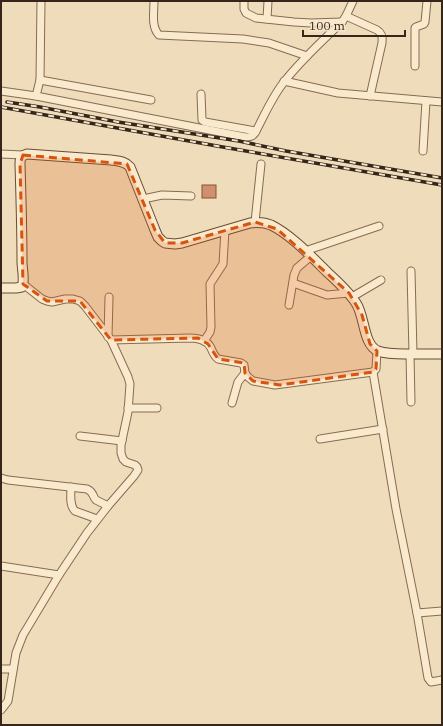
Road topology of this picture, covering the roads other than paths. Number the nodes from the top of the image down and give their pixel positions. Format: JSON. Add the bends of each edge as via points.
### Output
{"nodes":[{"id":1,"x":41,"y":1,"type":"edge"},
{"id":2,"x":154,"y":1,"type":"edge"},
{"id":3,"x":244,"y":1,"type":"edge"},
{"id":4,"x":268,"y":1,"type":"edge"},
{"id":5,"x":353,"y":1,"type":"edge"},
{"id":6,"x":427,"y":1,"type":"edge"},
{"id":7,"x":267,"y":19,"type":"junction"},
{"id":8,"x":344,"y":19,"type":"junction"},
{"id":9,"x":307,"y":56,"type":"junction"},
{"id":10,"x":415,"y":66,"type":"dead end"},
{"id":11,"x":40,"y":80,"type":"junction"},
{"id":12,"x":284,"y":81,"type":"junction"},
{"id":13,"x":1,"y":91,"type":"edge"},
{"id":14,"x":201,"y":94,"type":"dead end"},
{"id":15,"x":36,"y":96,"type":"junction"},
{"id":16,"x":370,"y":96,"type":"junction"},
{"id":17,"x":151,"y":100,"type":"dead end"},
{"id":18,"x":426,"y":101,"type":"junction"},
{"id":19,"x":442,"y":102,"type":"edge"},
{"id":20,"x":255,"y":133,"type":"junction"},
{"id":21,"x":423,"y":151,"type":"dead end"},
{"id":22,"x":1,"y":154,"type":"edge"},
{"id":23,"x":22,"y":156,"type":"junction"},
{"id":24,"x":260,"y":164,"type":"dead end"},
{"id":25,"x":191,"y":196,"type":"dead end"},
{"id":26,"x":143,"y":199,"type":"junction"},
{"id":27,"x":255,"y":222,"type":"junction"},
{"id":28,"x":379,"y":226,"type":"dead end"},
{"id":29,"x":225,"y":230,"type":"junction"},
{"id":30,"x":308,"y":254,"type":"junction"},
{"id":31,"x":411,"y":271,"type":"dead end"},
{"id":32,"x":381,"y":280,"type":"dead end"},
{"id":33,"x":23,"y":284,"type":"junction"},
{"id":34,"x":293,"y":284,"type":"junction"},
{"id":35,"x":1,"y":288,"type":"edge"},
{"id":36,"x":350,"y":296,"type":"junction"},
{"id":37,"x":109,"y":297,"type":"dead end"},
{"id":38,"x":288,"y":305,"type":"dead end"},
{"id":39,"x":110,"y":338,"type":"junction"},
{"id":40,"x":204,"y":341,"type":"junction"},
{"id":41,"x":377,"y":351,"type":"junction"},
{"id":42,"x":411,"y":354,"type":"junction"},
{"id":43,"x":442,"y":354,"type":"edge"},
{"id":44,"x":373,"y":372,"type":"junction"},
{"id":45,"x":246,"y":373,"type":"junction"},
{"id":46,"x":411,"y":402,"type":"dead end"},
{"id":47,"x":232,"y":403,"type":"dead end"},
{"id":48,"x":128,"y":408,"type":"junction"},
{"id":49,"x":157,"y":408,"type":"dead end"},
{"id":50,"x":383,"y":429,"type":"junction"},
{"id":51,"x":80,"y":436,"type":"dead end"},
{"id":52,"x":320,"y":439,"type":"dead end"},
{"id":53,"x":122,"y":441,"type":"junction"},
{"id":54,"x":1,"y":478,"type":"edge"},
{"id":55,"x":71,"y":487,"type":"junction"},
{"id":56,"x":108,"y":506,"type":"junction"},
{"id":57,"x":97,"y":519,"type":"junction"},
{"id":58,"x":1,"y":566,"type":"edge"},
{"id":59,"x":60,"y":575,"type":"junction"},
{"id":60,"x":442,"y":611,"type":"edge"},
{"id":61,"x":417,"y":613,"type":"junction"},
{"id":62,"x":1,"y":669,"type":"edge"},
{"id":63,"x":13,"y":669,"type":"junction"},
{"id":64,"x":442,"y":680,"type":"edge"},
{"id":65,"x":1,"y":710,"type":"edge"}],
"edges":[{"from":1,"to":11,"type":"street"},
{"from":2,"to":9,"type":"street","via":[[154,28],[159,35],[243,39]]},
{"from":3,"to":7,"type":"street","via":[[244,9],[249,16]]},
{"from":4,"to":7,"type":"street"},
{"from":5,"to":8,"type":"street"},
{"from":6,"to":10,"type":"street","via":[[425,22],[415,28]]},
{"from":7,"to":8,"type":"street","via":[[302,23]]},
{"from":8,"to":9,"type":"street"},
{"from":8,"to":16,"type":"street","via":[[380,32],[382,37]]},
{"from":9,"to":12,"type":"street"},
{"from":11,"to":15,"type":"street"},
{"from":11,"to":17,"type":"street"},
{"from":12,"to":16,"type":"street","via":[[338,93]]},
{"from":12,"to":20,"type":"street"},
{"from":13,"to":15,"type":"street"},
{"from":14,"to":20,"type":"street","via":[[202,120]]},
{"from":15,"to":20,"type":"street","via":[[245,137]]},
{"from":16,"to":18,"type":"street"},
{"from":18,"to":19,"type":"street"},
{"from":18,"to":21,"type":"street"},
{"from":22,"to":23,"type":"street"},
{"from":23,"to":26,"type":"street","via":[[27,154],[123,162],[130,167]]},
{"from":23,"to":33,"type":"street","via":[[20,164]]},
{"from":24,"to":27,"type":"street"},
{"from":25,"to":26,"type":"street","via":[[162,195]]},
{"from":26,"to":29,"type":"street","via":[[158,237],[165,243],[182,243]]},
{"from":27,"to":29,"type":"street"},
{"from":27,"to":30,"type":"street","via":[[277,228]]},
{"from":28,"to":30,"type":"street"},
{"from":29,"to":40,"type":"street","via":[[223,264],[210,284],[211,327]]},
{"from":30,"to":34,"type":"street","via":[[297,268]]},
{"from":30,"to":36,"type":"street"},
{"from":31,"to":42,"type":"street"},
{"from":32,"to":36,"type":"street"},
{"from":33,"to":35,"type":"street","via":[[22,287]]},
{"from":33,"to":39,"type":"street","via":[[47,301],[80,301]]},
{"from":34,"to":36,"type":"street","via":[[327,295]]},
{"from":34,"to":38,"type":"street"},
{"from":36,"to":41,"type":"street","via":[[357,303],[362,315],[370,344]]},
{"from":37,"to":39,"type":"street"},
{"from":39,"to":40,"type":"street","via":[[198,338]]},
{"from":39,"to":48,"type":"street","via":[[130,384]]},
{"from":40,"to":45,"type":"street","via":[[210,346],[215,357],[241,363]]},
{"from":41,"to":42,"type":"street"},
{"from":41,"to":44,"type":"street","via":[[376,369]]},
{"from":42,"to":43,"type":"street"},
{"from":42,"to":46,"type":"street"},
{"from":44,"to":45,"type":"street","via":[[280,385],[253,381]]},
{"from":44,"to":50,"type":"street"},
{"from":45,"to":47,"type":"street","via":[[238,382]]},
{"from":48,"to":49,"type":"street"},
{"from":48,"to":53,"type":"street"},
{"from":50,"to":52,"type":"street"},
{"from":50,"to":61,"type":"street"},
{"from":51,"to":53,"type":"street"},
{"from":53,"to":56,"type":"street","via":[[123,459],[135,465],[138,470]]},
{"from":54,"to":55,"type":"street"},
{"from":55,"to":56,"type":"street","via":[[90,490],[96,500]]},
{"from":55,"to":57,"type":"street","via":[[71,505],[74,511]]},
{"from":56,"to":57,"type":"street"},
{"from":57,"to":59,"type":"street"},
{"from":58,"to":59,"type":"street"},
{"from":59,"to":63,"type":"street","via":[[23,635]]},
{"from":60,"to":61,"type":"street"},
{"from":61,"to":64,"type":"street","via":[[429,680]]},
{"from":62,"to":63,"type":"street"},
{"from":63,"to":65,"type":"street","via":[[8,701]]}]}
